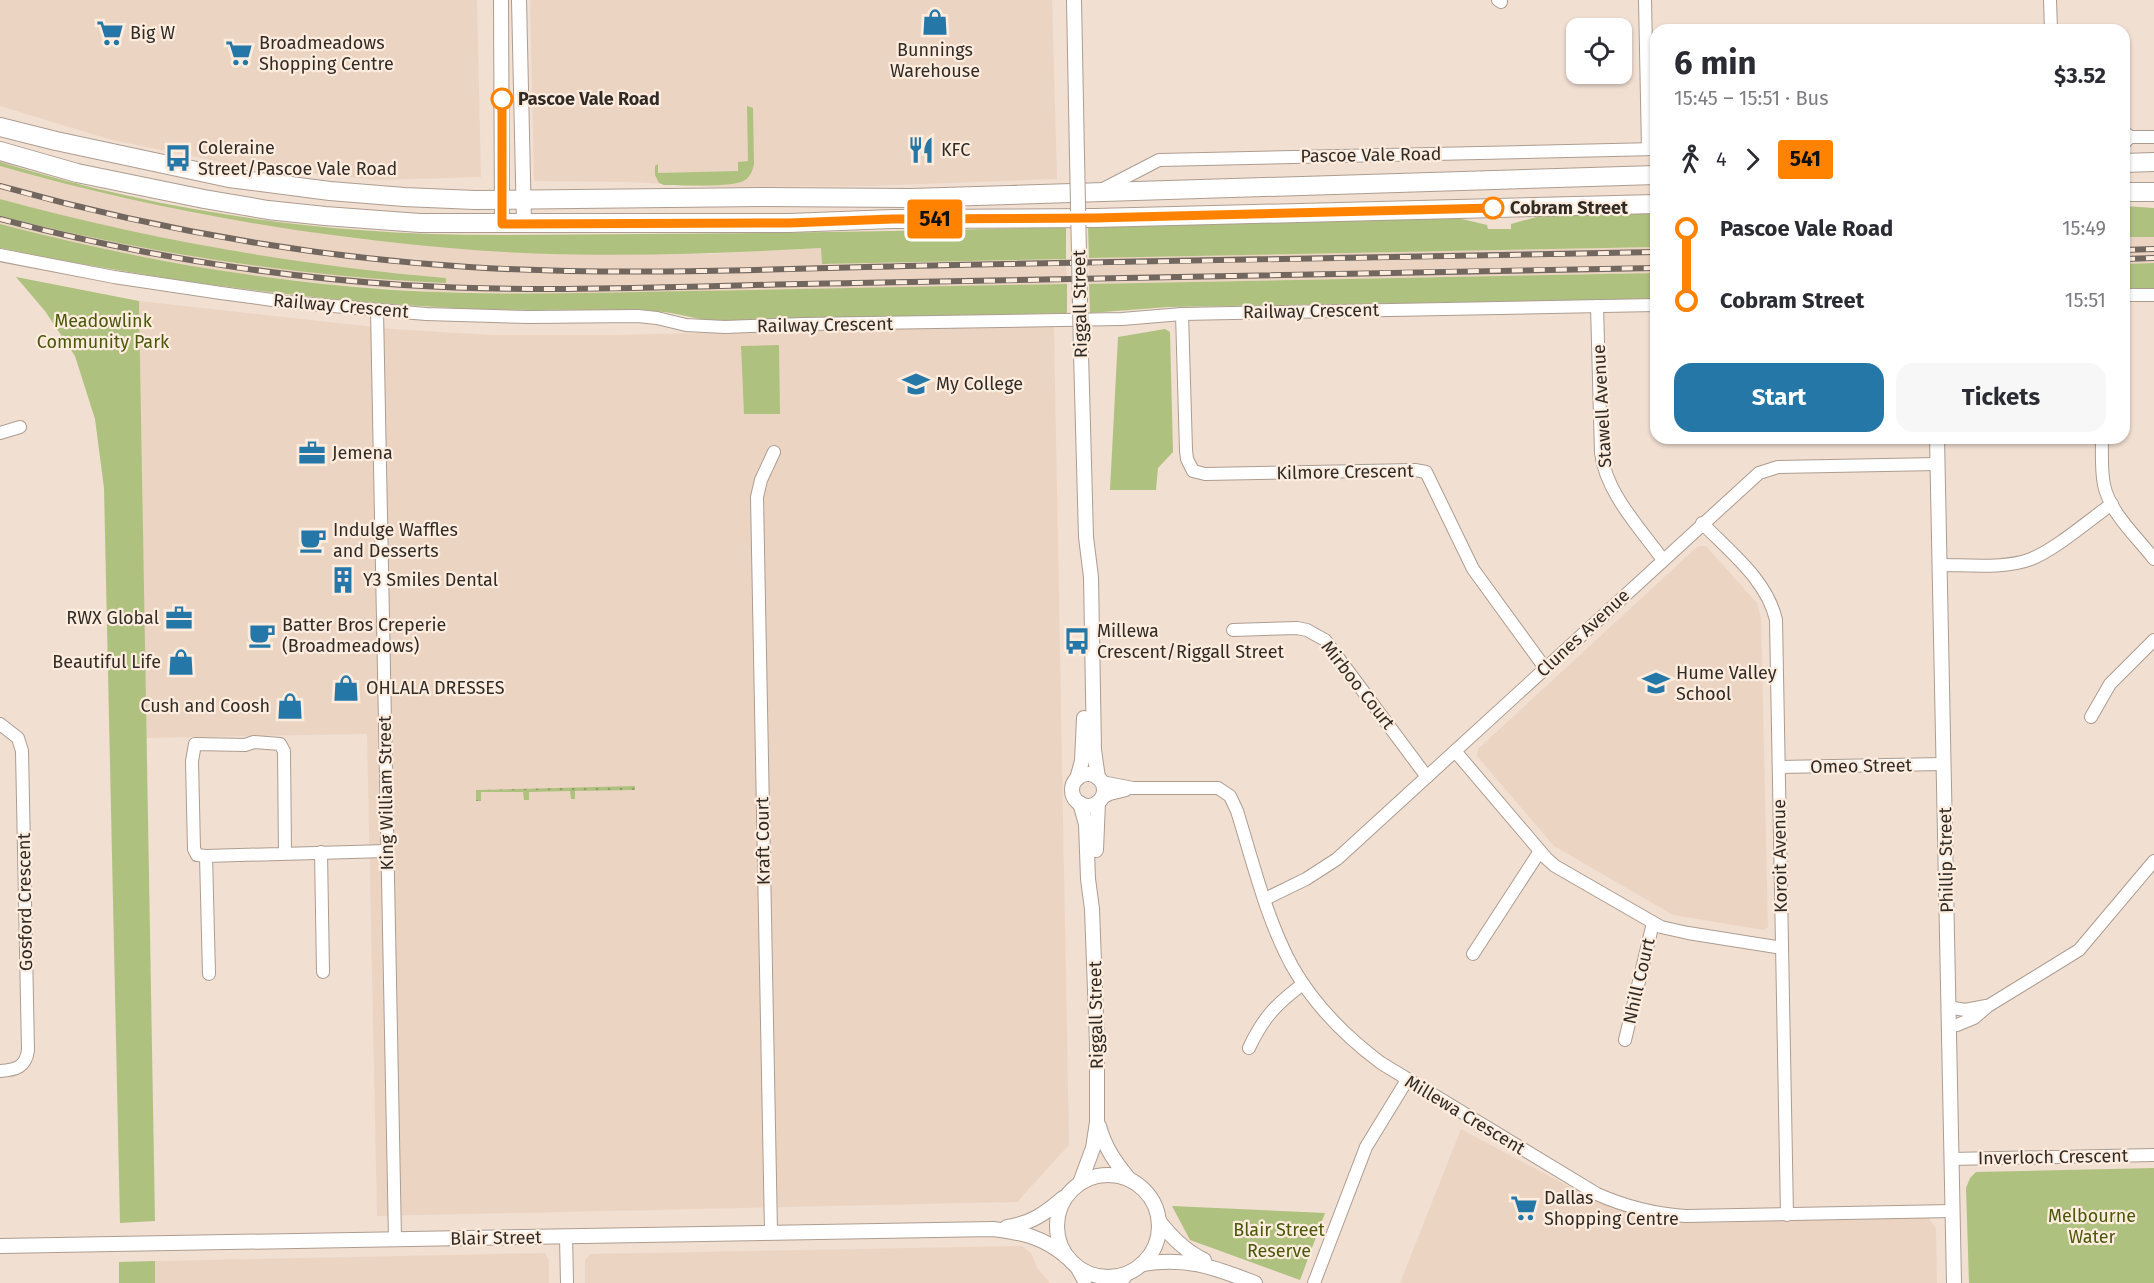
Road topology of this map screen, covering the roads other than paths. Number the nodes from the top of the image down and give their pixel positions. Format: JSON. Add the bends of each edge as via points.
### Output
{"nodes":[{"id":1,"x":501,"y":0,"type":"edge"},
{"id":2,"x":519,"y":0,"type":"edge"},
{"id":3,"x":1074,"y":0,"type":"edge"},
{"id":4,"x":1645,"y":0,"type":"edge"},
{"id":5,"x":2050,"y":0,"type":"edge"},
{"id":6,"x":2051,"y":24,"type":"edge"},
{"id":7,"x":1650,"y":106,"type":"edge"},
{"id":8,"x":0,"y":127,"type":"edge"},
{"id":9,"x":2154,"y":137,"type":"edge"},
{"id":10,"x":2130,"y":138,"type":"edge"},
{"id":11,"x":1650,"y":149,"type":"edge"},
{"id":12,"x":0,"y":151,"type":"edge"},
{"id":13,"x":2154,"y":162,"type":"edge"},
{"id":14,"x":2130,"y":163,"type":"edge"},
{"id":15,"x":1650,"y":175,"type":"edge"},
{"id":16,"x":1196,"y":190,"type":"junction"},
{"id":17,"x":2130,"y":192,"type":"edge"},
{"id":18,"x":2154,"y":192,"type":"edge"},
{"id":19,"x":1095,"y":194,"type":"junction"},
{"id":20,"x":761,"y":196,"type":"junction"},
{"id":21,"x":524,"y":199,"type":"junction"},
{"id":22,"x":502,"y":200,"type":"junction"},
{"id":23,"x":1650,"y":204,"type":"edge"},
{"id":24,"x":1343,"y":212,"type":"junction"},
{"id":25,"x":524,"y":223,"type":"junction"},
{"id":26,"x":789,"y":223,"type":"junction"},
{"id":27,"x":502,"y":224,"type":"junction"},
{"id":28,"x":0,"y":255,"type":"edge"},
{"id":29,"x":2130,"y":295,"type":"edge"},
{"id":30,"x":2154,"y":295,"type":"edge"},
{"id":31,"x":1650,"y":305,"type":"edge"},
{"id":32,"x":1597,"y":306,"type":"junction"},
{"id":33,"x":377,"y":310,"type":"junction"},
{"id":34,"x":1182,"y":314,"type":"junction"},
{"id":35,"x":20,"y":427,"type":"dead end"},
{"id":36,"x":0,"y":433,"type":"edge"},
{"id":37,"x":1937,"y":444,"type":"edge"},
{"id":38,"x":2102,"y":444,"type":"edge"},
{"id":39,"x":774,"y":452,"type":"dead end"},
{"id":40,"x":1938,"y":464,"type":"junction"},
{"id":41,"x":2112,"y":504,"type":"junction"},
{"id":42,"x":1702,"y":523,"type":"junction"},
{"id":43,"x":1086,"y":537,"type":"junction"},
{"id":44,"x":2152,"y":552,"type":"edge"},
{"id":45,"x":1663,"y":560,"type":"junction"},
{"id":46,"x":1940,"y":565,"type":"junction"},
{"id":47,"x":1233,"y":630,"type":"dead end"},
{"id":48,"x":2154,"y":640,"type":"edge"},
{"id":49,"x":1545,"y":668,"type":"junction"},
{"id":50,"x":2091,"y":717,"type":"dead end"},
{"id":51,"x":0,"y":724,"type":"edge"},
{"id":52,"x":1455,"y":751,"type":"junction"},
{"id":53,"x":1943,"y":764,"type":"junction"},
{"id":54,"x":1779,"y":768,"type":"junction"},
{"id":55,"x":1427,"y":777,"type":"junction"},
{"id":56,"x":1077,"y":779,"type":"junction"},
{"id":57,"x":1100,"y":780,"type":"junction"},
{"id":58,"x":1133,"y":788,"type":"junction"},
{"id":59,"x":1099,"y":800,"type":"junction"},
{"id":60,"x":1080,"y":803,"type":"junction"},
{"id":61,"x":387,"y":851,"type":"junction"},
{"id":62,"x":1540,"y":851,"type":"junction"},
{"id":63,"x":321,"y":852,"type":"junction"},
{"id":64,"x":285,"y":854,"type":"junction"},
{"id":65,"x":206,"y":856,"type":"junction"},
{"id":66,"x":2154,"y":861,"type":"edge"},
{"id":67,"x":1265,"y":899,"type":"junction"},
{"id":68,"x":1092,"y":909,"type":"junction"},
{"id":69,"x":1653,"y":922,"type":"junction"},
{"id":70,"x":1782,"y":948,"type":"junction"},
{"id":71,"x":1473,"y":954,"type":"dead end"},
{"id":72,"x":323,"y":972,"type":"dead end"},
{"id":73,"x":209,"y":974,"type":"dead end"},
{"id":74,"x":1303,"y":984,"type":"junction"},
{"id":75,"x":1988,"y":1006,"type":"junction"},
{"id":76,"x":1948,"y":1007,"type":"junction"},
{"id":77,"x":1949,"y":1026,"type":"junction"},
{"id":78,"x":1625,"y":1040,"type":"dead end"},
{"id":79,"x":1249,"y":1048,"type":"dead end"},
{"id":80,"x":0,"y":1071,"type":"edge"},
{"id":81,"x":1407,"y":1080,"type":"junction"},
{"id":82,"x":1097,"y":1122,"type":"junction"},
{"id":83,"x":2154,"y":1155,"type":"edge"},
{"id":84,"x":1951,"y":1159,"type":"junction"},
{"id":85,"x":1129,"y":1179,"type":"junction"},
{"id":86,"x":1080,"y":1183,"type":"junction"},
{"id":87,"x":1068,"y":1194,"type":"junction"},
{"id":88,"x":1952,"y":1211,"type":"junction"},
{"id":89,"x":1787,"y":1215,"type":"junction"},
{"id":90,"x":1159,"y":1221,"type":"junction"},
{"id":91,"x":993,"y":1229,"type":"junction"},
{"id":92,"x":771,"y":1232,"type":"junction"},
{"id":93,"x":566,"y":1236,"type":"junction"},
{"id":94,"x":395,"y":1239,"type":"junction"},
{"id":95,"x":0,"y":1246,"type":"edge"},
{"id":96,"x":1071,"y":1261,"type":"junction"},
{"id":97,"x":1142,"y":1264,"type":"junction"},
{"id":98,"x":1230,"y":1274,"type":"junction"},
{"id":99,"x":1124,"y":1278,"type":"edge"},
{"id":100,"x":567,"y":1283,"type":"edge"},
{"id":101,"x":1085,"y":1283,"type":"edge"},
{"id":102,"x":1255,"y":1283,"type":"edge"},
{"id":103,"x":1314,"y":1283,"type":"edge"},
{"id":104,"x":1954,"y":1283,"type":"edge"}],
"edges":[{"from":1,"to":22,"type":"street"},
{"from":2,"to":21,"type":"street"},
{"from":3,"to":43,"type":"street","name":"Riggall Street","bridge":true},
{"from":4,"to":7,"type":"street"},
{"from":5,"to":6,"type":"street"},
{"from":8,"to":22,"type":"main road","name":"Pascoe Vale Road","via":[[162,165],[283,186],[404,197]]},
{"from":9,"to":10,"type":"street"},
{"from":11,"to":19,"type":"street","name":"Pascoe Vale Road","via":[[1159,160]]},
{"from":12,"to":27,"type":"main road","via":[[140,187],[268,210],[420,223]]},
{"from":13,"to":14,"type":"main road"},
{"from":15,"to":16,"type":"main road","name":"Pascoe Vale Road"},
{"from":16,"to":19,"type":"main road","name":"Pascoe Vale Road"},
{"from":16,"to":24,"type":"main road","via":[[1223,196],[1337,196],[1343,201]]},
{"from":17,"to":18,"type":"main road"},
{"from":19,"to":20,"type":"main road","name":"Pascoe Vale Road"},
{"from":20,"to":21,"type":"main road","name":"Pascoe Vale Road"},
{"from":20,"to":26,"type":"main road"},
{"from":21,"to":22,"type":"main road","name":"Pascoe Vale Road"},
{"from":21,"to":25,"type":"street"},
{"from":22,"to":27,"type":"street"},
{"from":23,"to":24,"type":"main road"},
{"from":24,"to":26,"type":"main road"},
{"from":25,"to":26,"type":"main road"},
{"from":25,"to":27,"type":"main road"},
{"from":28,"to":33,"type":"street","name":"Railway Crescent","via":[[221,293]]},
{"from":29,"to":30,"type":"street"},
{"from":31,"to":32,"type":"street","name":"Railway Crescent"},
{"from":32,"to":34,"type":"street","name":"Railway Crescent"},
{"from":32,"to":45,"type":"street","name":"Stawell Avenue","via":[[1602,464],[1612,489]]},
{"from":33,"to":34,"type":"street","name":"Railway Crescent","via":[[495,316],[638,316],[725,327],[1122,319]]},
{"from":33,"to":61,"type":"street","name":"King William Street"},
{"from":34,"to":49,"type":"street","name":"Kilmore Crescent","via":[[1186,450],[1193,471],[1426,472],[1473,568]]},
{"from":35,"to":36,"type":"street"},
{"from":37,"to":40,"type":"street","name":"Phillip Street"},
{"from":38,"to":41,"type":"street","via":[[2104,487]]},
{"from":39,"to":92,"type":"street","name":"Kraft Court","via":[[757,497]]},
{"from":40,"to":42,"type":"street","name":"Clunes Avenue","via":[[1772,468],[1750,479]]},
{"from":40,"to":46,"type":"street","name":"Phillip Street"},
{"from":41,"to":44,"type":"street"},
{"from":41,"to":46,"type":"street","via":[[2032,559],[2003,564]]},
{"from":42,"to":45,"type":"street","name":"Clunes Avenue"},
{"from":42,"to":54,"type":"street","name":"Koroit Avenue","via":[[1759,582],[1774,610]]},
{"from":43,"to":56,"type":"street","name":"Riggall Street","via":[[1082,577],[1085,742]]},
{"from":43,"to":57,"type":"street","name":"Riggall Street","via":[[1091,577],[1094,750]]},
{"from":45,"to":49,"type":"street","name":"Clunes Avenue"},
{"from":46,"to":53,"type":"street","name":"Phillip Street"},
{"from":47,"to":55,"type":"street","name":"Mirboo Court","via":[[1297,628],[1325,640]]},
{"from":48,"to":50,"type":"street","via":[[2110,684]]},
{"from":49,"to":52,"type":"street","name":"Clunes Avenue"},
{"from":51,"to":80,"type":"street","name":"Gosford Crescent","via":[[18,738],[22,751],[28,1050],[21,1066]]},
{"from":52,"to":55,"type":"street","name":"Clunes Avenue"},
{"from":52,"to":62,"type":"street"},
{"from":53,"to":54,"type":"street","name":"Omeo Street"},
{"from":53,"to":76,"type":"street","name":"Phillip Street"},
{"from":54,"to":70,"type":"street","name":"Koroit Avenue"},
{"from":55,"to":67,"type":"street","name":"Clunes Avenue","via":[[1328,866]]},
{"from":56,"to":57,"type":"street","via":[[1085,774]]},
{"from":56,"to":60,"type":"street","via":[[1073,793]]},
{"from":57,"to":58,"type":"street","name":"Millewa Crescent"},
{"from":57,"to":59,"type":"street","via":[[1104,791]]},
{"from":58,"to":59,"type":"street","name":"Millewa Crescent"},
{"from":58,"to":67,"type":"street","name":"Millewa Crescent","via":[[1211,787],[1227,792],[1237,811]]},
{"from":59,"to":60,"type":"street","via":[[1089,805]]},
{"from":59,"to":68,"type":"street","name":"Riggall Street"},
{"from":60,"to":68,"type":"street","name":"Riggall Street","via":[[1086,824]]},
{"from":61,"to":63,"type":"street"},
{"from":61,"to":94,"type":"street","name":"King William Street"},
{"from":62,"to":69,"type":"street","via":[[1555,866]]},
{"from":62,"to":71,"type":"street"},
{"from":63,"to":64,"type":"street"},
{"from":63,"to":72,"type":"street"},
{"from":64,"to":65,"type":"street"},
{"from":64,"to":65,"type":"street","via":[[284,751],[280,744],[254,742],[237,746],[195,744],[194,849],[197,855]]},
{"from":65,"to":73,"type":"street"},
{"from":66,"to":75,"type":"street","via":[[2079,950]]},
{"from":67,"to":74,"type":"street","name":"Millewa Crescent","via":[[1282,947]]},
{"from":68,"to":82,"type":"street","name":"Riggall Street"},
{"from":69,"to":70,"type":"street","via":[[1666,929]]},
{"from":69,"to":78,"type":"street","name":"Nhill Court"},
{"from":70,"to":89,"type":"street","name":"Koroit Avenue"},
{"from":74,"to":79,"type":"street","via":[[1269,1013]]},
{"from":74,"to":81,"type":"street","name":"Millewa Crescent","via":[[1356,1045]]},
{"from":75,"to":76,"type":"street","via":[[1965,1010]]},
{"from":75,"to":77,"type":"street","via":[[1965,1023]]},
{"from":76,"to":77,"type":"street","name":"Phillip Street"},
{"from":77,"to":84,"type":"street","name":"Phillip Street"},
{"from":81,"to":89,"type":"street","name":"Millewa Crescent","via":[[1612,1201],[1663,1214]]},
{"from":81,"to":103,"type":"street","via":[[1366,1147]]},
{"from":82,"to":85,"type":"street","name":"Riggall Street","via":[[1112,1159]]},
{"from":82,"to":86,"type":"street","name":"Riggall Street","via":[[1093,1148]]},
{"from":83,"to":84,"type":"street","name":"Inverloch Crescent"},
{"from":84,"to":88,"type":"street","name":"Phillip Street"},
{"from":85,"to":86,"type":"street","via":[[1096,1176]]},
{"from":85,"to":90,"type":"street","via":[[1154,1204]]},
{"from":86,"to":87,"type":"street"},
{"from":87,"to":91,"type":"street","name":"Blair Street","via":[[1037,1218]]},
{"from":87,"to":96,"type":"street","via":[[1057,1226],[1059,1242]]},
{"from":88,"to":89,"type":"street","name":"Millewa Crescent"},
{"from":88,"to":104,"type":"street","name":"Phillip Street"},
{"from":90,"to":97,"type":"street","via":[[1158,1237]]},
{"from":90,"to":98,"type":"street","via":[[1193,1255]]},
{"from":91,"to":92,"type":"street","name":"Blair Street"},
{"from":91,"to":96,"type":"street","name":"Blair Street","via":[[1038,1238]]},
{"from":92,"to":93,"type":"street","name":"Blair Street"},
{"from":93,"to":94,"type":"street","name":"Blair Street"},
{"from":93,"to":100,"type":"street"},
{"from":94,"to":95,"type":"street","name":"Blair Street"},
{"from":96,"to":99,"type":"street","via":[[1098,1276]]},
{"from":96,"to":101,"type":"street"},
{"from":97,"to":98,"type":"street","via":[[1177,1260]]},
{"from":97,"to":99,"type":"street"},
{"from":98,"to":102,"type":"street"}]}
